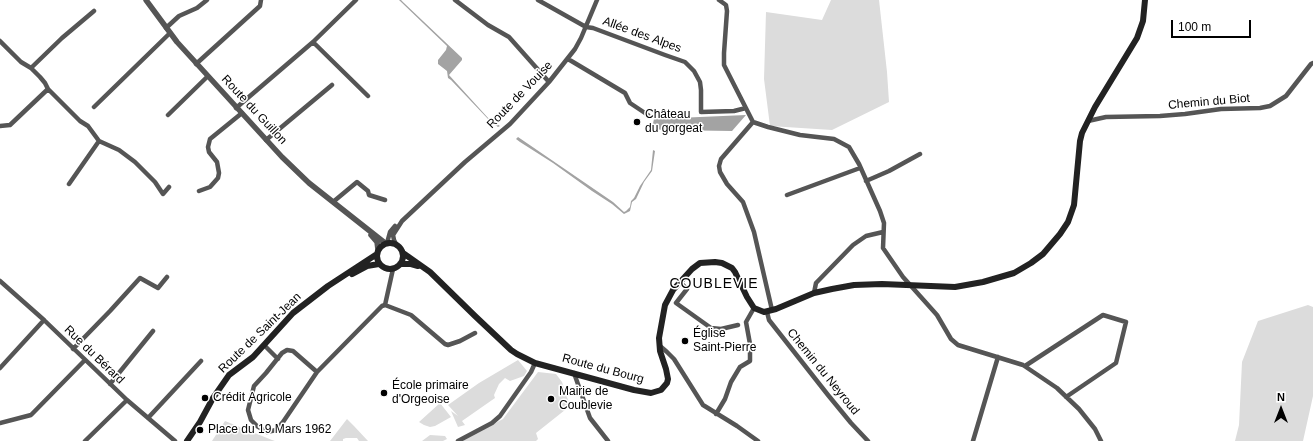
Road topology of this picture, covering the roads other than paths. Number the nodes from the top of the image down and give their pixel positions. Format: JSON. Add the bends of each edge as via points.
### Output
{"nodes":[{"id":1,"x":146,"y":0,"type":"edge"},
{"id":2,"x":207,"y":0,"type":"edge"},
{"id":3,"x":261,"y":0,"type":"edge"},
{"id":4,"x":356,"y":0,"type":"edge"},
{"id":5,"x":455,"y":0,"type":"edge"},
{"id":6,"x":538,"y":0,"type":"edge"},
{"id":7,"x":597,"y":0,"type":"edge"},
{"id":8,"x":719,"y":0,"type":"edge"},
{"id":9,"x":1145,"y":0,"type":"edge"},
{"id":10,"x":94,"y":11,"type":"dead end"},
{"id":11,"x":586,"y":27,"type":"junction"},
{"id":12,"x":166,"y":28,"type":"junction"},
{"id":13,"x":170,"y":33,"type":"junction"},
{"id":14,"x":0,"y":41,"type":"edge"},
{"id":15,"x":313,"y":42,"type":"junction"},
{"id":16,"x":568,"y":60,"type":"junction"},
{"id":17,"x":1313,"y":63,"type":"edge"},
{"id":18,"x":196,"y":64,"type":"junction"},
{"id":19,"x":31,"y":68,"type":"junction"},
{"id":20,"x":208,"y":76,"type":"junction"},
{"id":21,"x":550,"y":82,"type":"junction"},
{"id":22,"x":332,"y":85,"type":"dead end"},
{"id":23,"x":48,"y":89,"type":"junction"},
{"id":24,"x":368,"y":96,"type":"dead end"},
{"id":25,"x":94,"y":107,"type":"dead end"},
{"id":26,"x":236,"y":108,"type":"junction"},
{"id":27,"x":746,"y":108,"type":"junction"},
{"id":28,"x":242,"y":113,"type":"junction"},
{"id":29,"x":168,"y":114,"type":"dead end"},
{"id":30,"x":648,"y":115,"type":"dead end"},
{"id":31,"x":1088,"y":121,"type":"junction"},
{"id":32,"x":753,"y":122,"type":"junction"},
{"id":33,"x":0,"y":126,"type":"edge"},
{"id":34,"x":266,"y":140,"type":"junction"},
{"id":35,"x":99,"y":141,"type":"junction"},
{"id":36,"x":920,"y":154,"type":"dead end"},
{"id":37,"x":860,"y":168,"type":"junction"},
{"id":38,"x":866,"y":181,"type":"junction"},
{"id":39,"x":69,"y":184,"type":"dead end"},
{"id":40,"x":169,"y":187,"type":"dead end"},
{"id":41,"x":198,"y":190,"type":"dead end"},
{"id":42,"x":787,"y":195,"type":"dead end"},
{"id":43,"x":385,"y":200,"type":"dead end"},
{"id":44,"x":333,"y":202,"type":"junction"},
{"id":45,"x":402,"y":221,"type":"junction"},
{"id":46,"x":359,"y":223,"type":"junction"},
{"id":47,"x":883,"y":232,"type":"junction"},
{"id":48,"x":386,"y":243,"type":"junction"},
{"id":49,"x":396,"y":244,"type":"junction"},
{"id":50,"x":378,"y":252,"type":"junction"},
{"id":51,"x":403,"y":253,"type":"junction"},
{"id":52,"x":379,"y":264,"type":"junction"},
{"id":53,"x":400,"y":264,"type":"junction"},
{"id":54,"x":393,"y":269,"type":"junction"},
{"id":55,"x":167,"y":277,"type":"dead end"},
{"id":56,"x":0,"y":281,"type":"edge"},
{"id":57,"x":680,"y":282,"type":"junction"},
{"id":58,"x":328,"y":286,"type":"junction"},
{"id":59,"x":911,"y":286,"type":"junction"},
{"id":60,"x":450,"y":292,"type":"junction"},
{"id":61,"x":814,"y":293,"type":"junction"},
{"id":62,"x":385,"y":305,"type":"junction"},
{"id":63,"x":754,"y":308,"type":"junction"},
{"id":64,"x":768,"y":311,"type":"junction"},
{"id":65,"x":44,"y":320,"type":"junction"},
{"id":66,"x":738,"y":325,"type":"dead end"},
{"id":67,"x":153,"y":331,"type":"dead end"},
{"id":68,"x":475,"y":333,"type":"dead end"},
{"id":69,"x":264,"y":345,"type":"junction"},
{"id":70,"x":660,"y":346,"type":"junction"},
{"id":71,"x":73,"y":349,"type":"junction"},
{"id":72,"x":998,"y":357,"type":"junction"},
{"id":73,"x":278,"y":359,"type":"junction"},
{"id":74,"x":85,"y":360,"type":"junction"},
{"id":75,"x":201,"y":361,"type":"dead end"},
{"id":76,"x":535,"y":363,"type":"junction"},
{"id":77,"x":1025,"y":366,"type":"junction"},
{"id":78,"x":0,"y":368,"type":"edge"},
{"id":79,"x":317,"y":372,"type":"junction"},
{"id":80,"x":574,"y":373,"type":"junction"},
{"id":81,"x":110,"y":384,"type":"junction"},
{"id":82,"x":1066,"y":397,"type":"junction"},
{"id":83,"x":127,"y":400,"type":"junction"},
{"id":84,"x":716,"y":414,"type":"junction"},
{"id":85,"x":148,"y":418,"type":"junction"},
{"id":86,"x":0,"y":423,"type":"edge"},
{"id":87,"x":85,"y":441,"type":"edge"},
{"id":88,"x":175,"y":441,"type":"edge"},
{"id":89,"x":186,"y":441,"type":"edge"},
{"id":90,"x":458,"y":441,"type":"edge"},
{"id":91,"x":608,"y":441,"type":"edge"},
{"id":92,"x":758,"y":441,"type":"edge"},
{"id":93,"x":868,"y":441,"type":"edge"},
{"id":94,"x":973,"y":441,"type":"edge"},
{"id":95,"x":1101,"y":441,"type":"edge"}],
"edges":[{"from":1,"to":12,"type":"street","name":"Route du Guillon"},
{"from":2,"to":12,"type":"street","via":[[179,16]]},
{"from":3,"to":18,"type":"street","via":[[260,6]]},
{"from":4,"to":15,"type":"street"},
{"from":5,"to":21,"type":"street","via":[[509,37]]},
{"from":6,"to":11,"type":"street"},
{"from":7,"to":11,"type":"street","name":"Route de Vouise"},
{"from":8,"to":27,"type":"street","via":[[726,5],[727,11],[724,65]]},
{"from":9,"to":31,"type":"main road","via":[[1143,21],[1137,38]]},
{"from":10,"to":19,"type":"street"},
{"from":11,"to":16,"type":"street","name":"Route de Vouise"},
{"from":11,"to":27,"type":"street","name":"Allée des Alpes","via":[[685,62],[700,82],[701,112]]},
{"from":12,"to":13,"type":"street","name":"Route du Guillon"},
{"from":13,"to":18,"type":"street","name":"Route du Guillon"},
{"from":13,"to":25,"type":"street"},
{"from":14,"to":19,"type":"street","via":[[21,62]]},
{"from":15,"to":24,"type":"street"},
{"from":15,"to":26,"type":"street"},
{"from":16,"to":21,"type":"street","name":"Route de Vouise"},
{"from":16,"to":30,"type":"street","via":[[625,93],[630,103]]},
{"from":17,"to":31,"type":"street","name":"Chemin du Biot","via":[[1286,96],[1270,106],[1221,108],[1160,116],[1106,117]]},
{"from":18,"to":20,"type":"street","name":"Route du Guillon"},
{"from":19,"to":23,"type":"street"},
{"from":20,"to":26,"type":"street","name":"Route du Guillon"},
{"from":20,"to":29,"type":"street"},
{"from":21,"to":45,"type":"street","name":"Route de Vouise","via":[[510,124]]},
{"from":22,"to":34,"type":"street"},
{"from":23,"to":33,"type":"street","via":[[10,125]]},
{"from":23,"to":35,"type":"street","via":[[88,126]]},
{"from":26,"to":28,"type":"street","name":"Route du Guillon"},
{"from":27,"to":32,"type":"street"},
{"from":28,"to":34,"type":"street","name":"Route du Guillon"},
{"from":28,"to":41,"type":"street","via":[[210,139],[209,152],[217,162],[218,178],[210,187]]},
{"from":31,"to":59,"type":"main road","via":[[1080,141],[1072,214],[1060,234],[1043,254],[1014,273],[983,282],[955,287]]},
{"from":32,"to":37,"type":"street","via":[[768,128],[834,140],[849,147]]},
{"from":32,"to":64,"type":"street","name":"Chemin du Neyroud","via":[[721,159],[719,166],[720,172],[743,202],[754,232]]},
{"from":34,"to":44,"type":"street","name":"Route du Guillon","via":[[309,183]]},
{"from":35,"to":39,"type":"street"},
{"from":35,"to":40,"type":"street","via":[[119,150],[135,162],[163,194]]},
{"from":36,"to":38,"type":"street"},
{"from":37,"to":38,"type":"street"},
{"from":37,"to":42,"type":"street"},
{"from":38,"to":47,"type":"street","via":[[880,211],[884,223]]},
{"from":43,"to":44,"type":"street","via":[[369,195],[357,182]]},
{"from":44,"to":46,"type":"street","name":"Route du Guillon"},
{"from":45,"to":48,"type":"street","name":"Route de Vouise","via":[[390,232]]},
{"from":45,"to":49,"type":"street","name":"Route de Vouise","via":[[393,235]]},
{"from":46,"to":48,"type":"street","name":"Route du Guillon"},
{"from":46,"to":50,"type":"street","name":"Route du Guillon","via":[[377,242]]},
{"from":47,"to":59,"type":"street","via":[[883,248]]},
{"from":47,"to":61,"type":"street","via":[[866,236],[853,245],[816,283]]},
{"from":48,"to":49,"type":"main road"},
{"from":48,"to":50,"type":"main road"},
{"from":49,"to":51,"type":"main road"},
{"from":50,"to":52,"type":"main road"},
{"from":50,"to":58,"type":"main road","name":"Route de Saint-Jean"},
{"from":51,"to":53,"type":"main road"},
{"from":51,"to":60,"type":"main road","name":"Route du Bourg","via":[[430,272]]},
{"from":52,"to":54,"type":"main road"},
{"from":52,"to":58,"type":"main road","name":"Route de Saint-Jean","via":[[367,266]]},
{"from":53,"to":54,"type":"main road"},
{"from":53,"to":60,"type":"main road","name":"Route du Bourg","via":[[419,266]]},
{"from":54,"to":62,"type":"street"},
{"from":55,"to":71,"type":"street","via":[[158,288],[140,278]]},
{"from":56,"to":65,"type":"street","name":"Rue du Bérard"},
{"from":57,"to":63,"type":"main road","name":"Route du Bourg","via":[[700,262],[729,265],[736,272]]},
{"from":57,"to":66,"type":"street","via":[[687,289],[676,303],[711,328],[721,329]]},
{"from":57,"to":70,"type":"main road","name":"Route du Bourg","via":[[665,305]]},
{"from":58,"to":69,"type":"main road","name":"Route de Saint-Jean","via":[[293,312]]},
{"from":59,"to":61,"type":"main road","via":[[854,285]]},
{"from":59,"to":72,"type":"street","via":[[937,315],[951,339],[958,345]]},
{"from":60,"to":76,"type":"main road","name":"Route du Bourg","via":[[511,350]]},
{"from":61,"to":64,"type":"main road"},
{"from":62,"to":68,"type":"street","via":[[410,315],[444,344],[460,341]]},
{"from":62,"to":79,"type":"street"},
{"from":63,"to":64,"type":"main road"},
{"from":63,"to":84,"type":"street","via":[[746,322],[750,360],[740,367]]},
{"from":64,"to":93,"type":"street","name":"Chemin du Neyroud","via":[[769,320]]},
{"from":65,"to":71,"type":"street","name":"Rue du Bérard"},
{"from":65,"to":78,"type":"street"},
{"from":67,"to":81,"type":"street"},
{"from":69,"to":73,"type":"street"},
{"from":69,"to":89,"type":"main road","name":"Route de Saint-Jean","via":[[229,375]]},
{"from":70,"to":80,"type":"main road","name":"Route du Bourg","via":[[668,379],[665,387],[656,392],[643,392]]},
{"from":70,"to":84,"type":"street","via":[[674,359],[703,406]]},
{"from":71,"to":74,"type":"street","name":"Rue du Bérard"},
{"from":72,"to":77,"type":"street"},
{"from":72,"to":94,"type":"street"},
{"from":73,"to":79,"type":"street","via":[[287,350],[293,350]]},
{"from":73,"to":79,"type":"street","via":[[254,386],[250,396],[248,410],[251,420],[267,432],[276,430],[283,422]]},
{"from":74,"to":81,"type":"street","name":"Rue du Bérard"},
{"from":74,"to":86,"type":"street","via":[[31,415]]},
{"from":75,"to":85,"type":"street"},
{"from":76,"to":80,"type":"main road","name":"Route du Bourg"},
{"from":76,"to":90,"type":"street","via":[[500,416]]},
{"from":77,"to":82,"type":"street"},
{"from":77,"to":82,"type":"street","via":[[1103,315],[1126,322],[1116,363]]},
{"from":80,"to":91,"type":"street","via":[[590,418]]},
{"from":81,"to":83,"type":"street","name":"Rue du Bérard"},
{"from":82,"to":95,"type":"street","via":[[1095,429]]},
{"from":83,"to":85,"type":"street","name":"Rue du Bérard"},
{"from":83,"to":87,"type":"street"},
{"from":84,"to":92,"type":"street"},
{"from":85,"to":88,"type":"street","name":"Rue du Bérard"}]}
